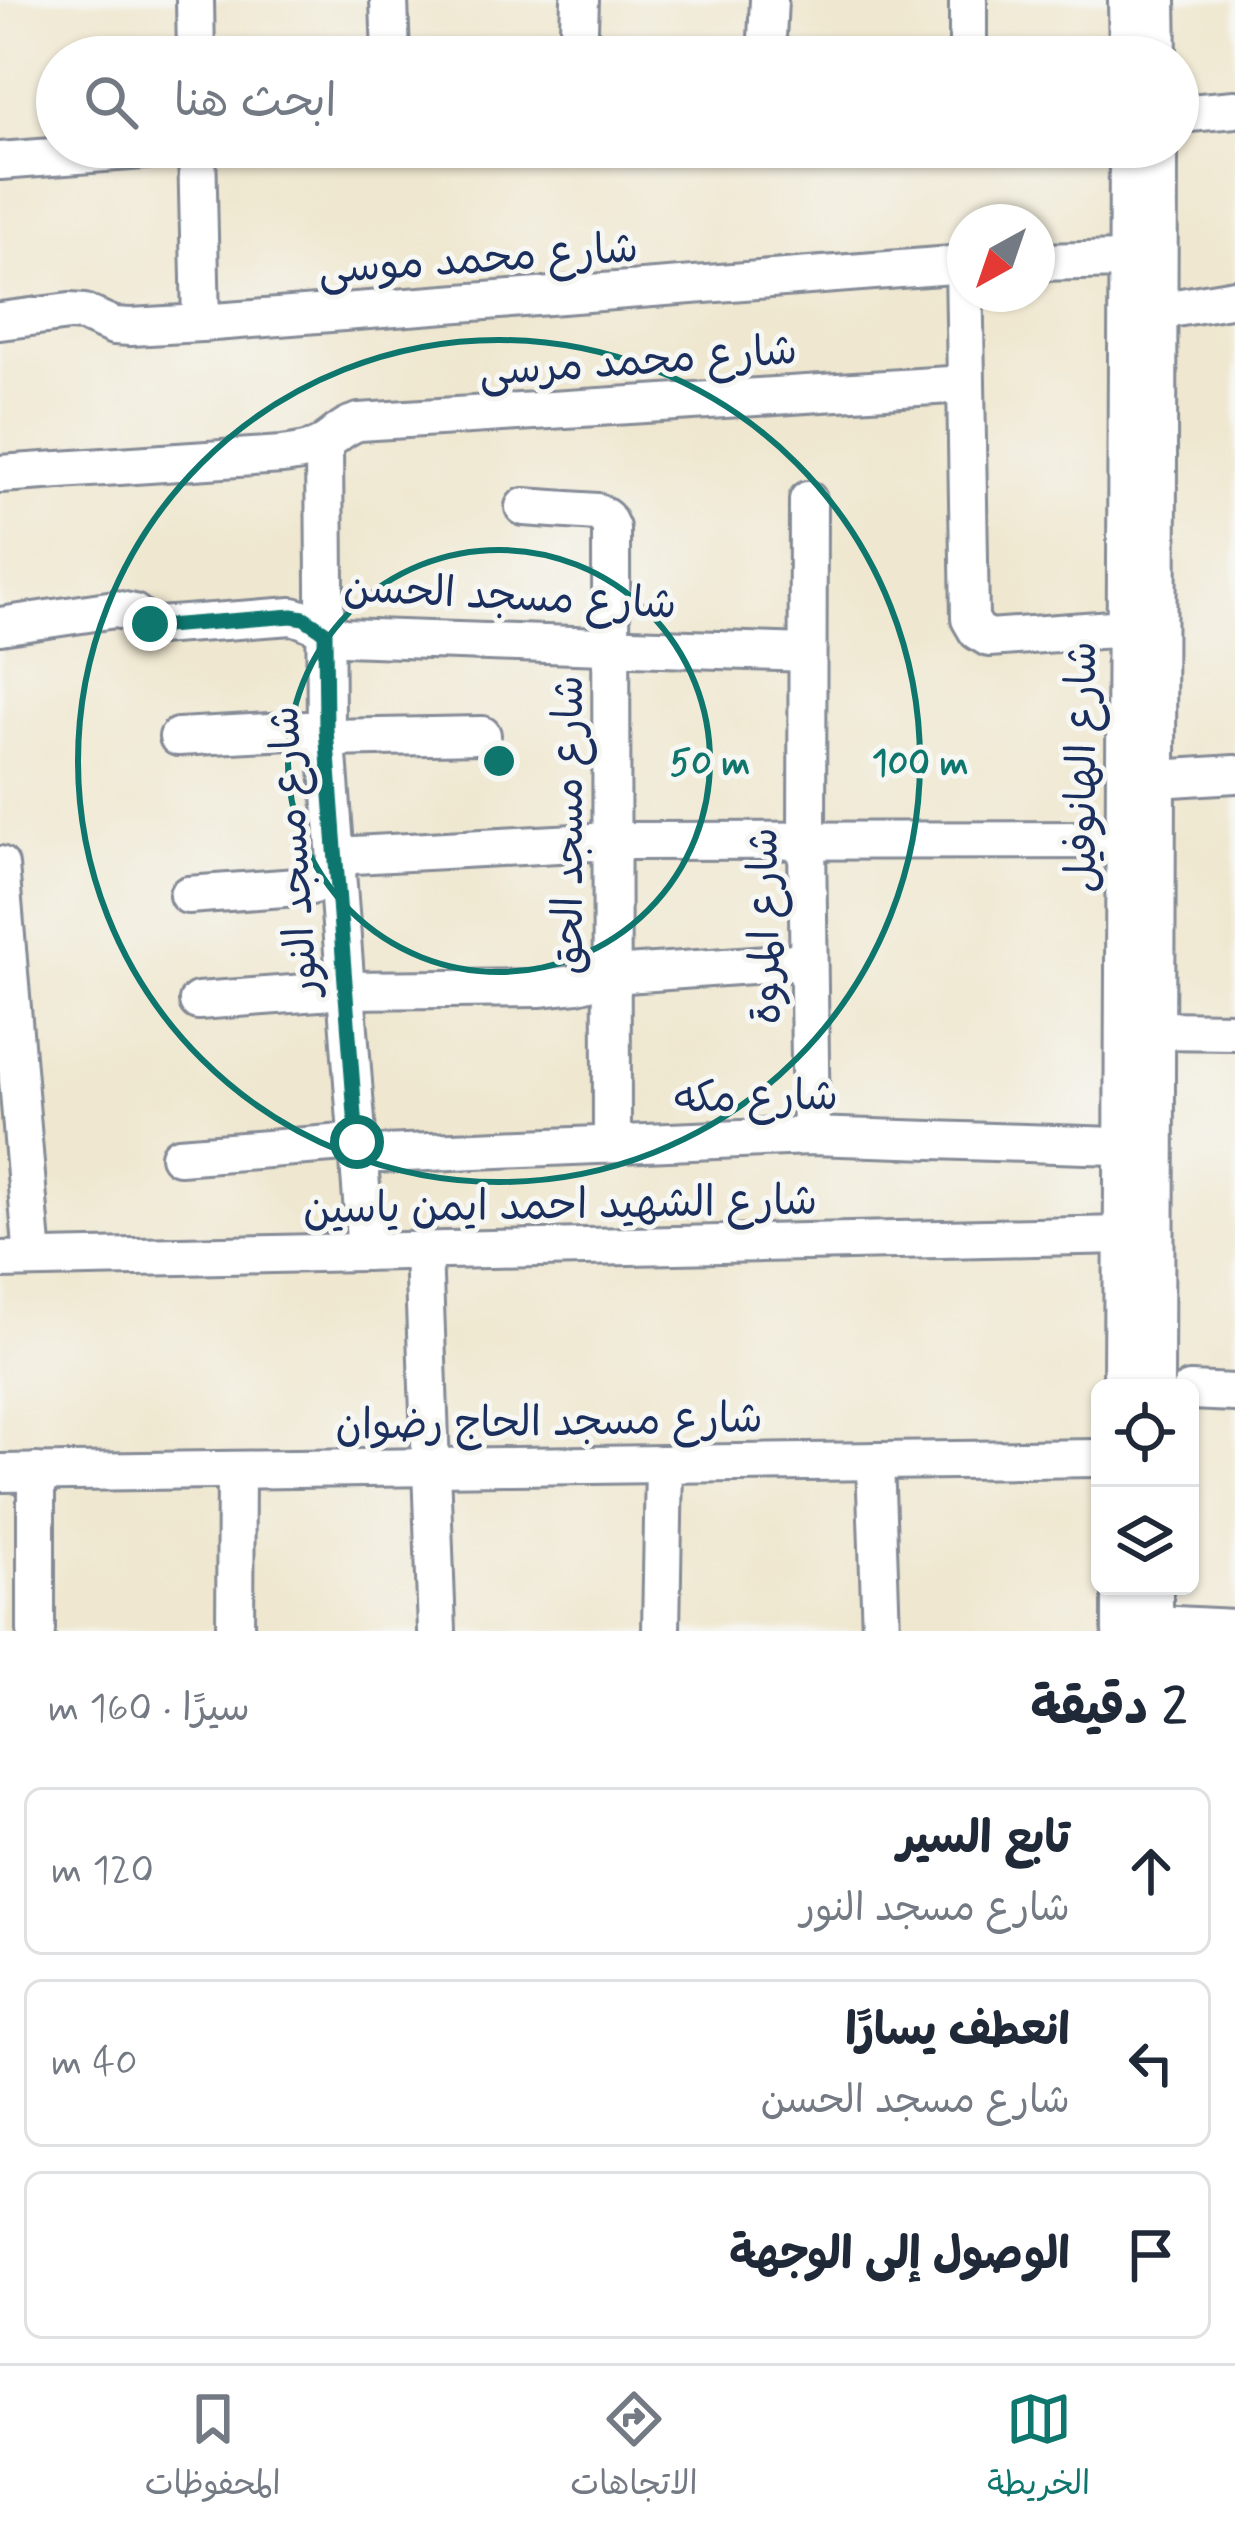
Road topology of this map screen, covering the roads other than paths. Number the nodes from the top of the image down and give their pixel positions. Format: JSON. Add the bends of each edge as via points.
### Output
{"nodes":[{"id":1,"x":195,"y":0,"type":"edge"},
{"id":2,"x":389,"y":0,"type":"edge"},
{"id":3,"x":580,"y":0,"type":"edge"},
{"id":4,"x":769,"y":0,"type":"edge"},
{"id":5,"x":968,"y":0,"type":"edge"},
{"id":6,"x":1127,"y":0,"type":"edge"},
{"id":7,"x":1157,"y":0,"type":"edge"},
{"id":8,"x":196,"y":36,"type":"edge"},
{"id":9,"x":390,"y":36,"type":"edge"},
{"id":10,"x":579,"y":36,"type":"edge"},
{"id":11,"x":767,"y":36,"type":"edge"},
{"id":12,"x":968,"y":36,"type":"edge"},
{"id":13,"x":1128,"y":36,"type":"edge"},
{"id":14,"x":1158,"y":36,"type":"edge"},
{"id":15,"x":1235,"y":109,"type":"edge"},
{"id":16,"x":1199,"y":112,"type":"edge"},
{"id":17,"x":36,"y":157,"type":"edge"},
{"id":18,"x":0,"y":160,"type":"edge"},
{"id":19,"x":197,"y":168,"type":"edge"},
{"id":20,"x":1128,"y":168,"type":"edge"},
{"id":21,"x":1159,"y":168,"type":"edge"},
{"id":22,"x":1127,"y":260,"type":"junction"},
{"id":23,"x":1055,"y":262,"type":"edge"},
{"id":24,"x":947,"y":265,"type":"edge"},
{"id":25,"x":1235,"y":298,"type":"edge"},
{"id":26,"x":1158,"y":311,"type":"junction"},
{"id":27,"x":965,"y":312,"type":"edge"},
{"id":28,"x":0,"y":321,"type":"edge"},
{"id":29,"x":201,"y":323,"type":"junction"},
{"id":30,"x":966,"y":384,"type":"junction"},
{"id":31,"x":323,"y":444,"type":"junction"},
{"id":32,"x":0,"y":474,"type":"edge"},
{"id":33,"x":808,"y":500,"type":"dead end"},
{"id":34,"x":524,"y":507,"type":"dead end"},
{"id":35,"x":0,"y":626,"type":"edge"},
{"id":36,"x":1125,"y":628,"type":"junction"},
{"id":37,"x":325,"y":632,"type":"junction"},
{"id":38,"x":611,"y":646,"type":"junction"},
{"id":39,"x":807,"y":653,"type":"junction"},
{"id":40,"x":326,"y":734,"type":"junction"},
{"id":41,"x":482,"y":734,"type":"dead end"},
{"id":42,"x":178,"y":737,"type":"dead end"},
{"id":43,"x":1235,"y":774,"type":"edge"},
{"id":44,"x":1157,"y":779,"type":"junction"},
{"id":45,"x":1124,"y":840,"type":"junction"},
{"id":46,"x":807,"y":841,"type":"junction"},
{"id":47,"x":612,"y":842,"type":"junction"},
{"id":48,"x":336,"y":863,"type":"junction"},
{"id":49,"x":1,"y":880,"type":"edge"},
{"id":50,"x":188,"y":895,"type":"dead end"},
{"id":51,"x":808,"y":961,"type":"junction"},
{"id":52,"x":612,"y":975,"type":"junction"},
{"id":53,"x":346,"y":990,"type":"junction"},
{"id":54,"x":198,"y":1001,"type":"dead end"},
{"id":55,"x":1156,"y":1030,"type":"junction"},
{"id":56,"x":1235,"y":1031,"type":"edge"},
{"id":57,"x":9,"y":1077,"type":"edge"},
{"id":58,"x":811,"y":1136,"type":"junction"},
{"id":59,"x":612,"y":1144,"type":"junction"},
{"id":60,"x":1139,"y":1146,"type":"junction"},
{"id":61,"x":358,"y":1148,"type":"junction"},
{"id":62,"x":179,"y":1156,"type":"dead end"},
{"id":63,"x":1123,"y":1235,"type":"junction"},
{"id":64,"x":423,"y":1251,"type":"junction"},
{"id":65,"x":365,"y":1252,"type":"junction"},
{"id":66,"x":16,"y":1259,"type":"edge"},
{"id":67,"x":1122,"y":1379,"type":"edge"},
{"id":68,"x":1154,"y":1379,"type":"edge"},
{"id":69,"x":1199,"y":1391,"type":"edge"},
{"id":70,"x":1235,"y":1393,"type":"edge"},
{"id":71,"x":1091,"y":1458,"type":"edge"},
{"id":72,"x":875,"y":1461,"type":"junction"},
{"id":73,"x":664,"y":1464,"type":"junction"},
{"id":74,"x":431,"y":1467,"type":"junction"},
{"id":75,"x":236,"y":1470,"type":"junction"},
{"id":76,"x":18,"y":1472,"type":"edge"},
{"id":77,"x":1126,"y":1595,"type":"edge"},
{"id":78,"x":1152,"y":1595,"type":"edge"},
{"id":79,"x":1235,"y":1628,"type":"edge"},
{"id":80,"x":1143,"y":1629,"type":"edge"},
{"id":81,"x":36,"y":1631,"type":"edge"},
{"id":82,"x":236,"y":1631,"type":"edge"},
{"id":83,"x":437,"y":1631,"type":"edge"},
{"id":84,"x":661,"y":1631,"type":"edge"},
{"id":85,"x":881,"y":1631,"type":"edge"}],
"edges":[{"from":1,"to":8,"type":"street"},
{"from":2,"to":9,"type":"street"},
{"from":3,"to":10,"type":"street"},
{"from":4,"to":11,"type":"street"},
{"from":5,"to":12,"type":"street"},
{"from":6,"to":13,"type":"street"},
{"from":7,"to":14,"type":"street"},
{"from":15,"to":16,"type":"street"},
{"from":17,"to":18,"type":"street"},
{"from":19,"to":29,"type":"street"},
{"from":20,"to":22,"type":"street","name":"شارع الهانوفيل"},
{"from":21,"to":26,"type":"street","name":"شارع الهانوفيل"},
{"from":22,"to":23,"type":"street"},
{"from":22,"to":36,"type":"street","name":"شارع الهانوفيل"},
{"from":24,"to":29,"type":"street","name":"شارع محمد موسى"},
{"from":25,"to":26,"type":"street"},
{"from":26,"to":44,"type":"street","name":"شارع الهانوفيل"},
{"from":27,"to":30,"type":"street"},
{"from":28,"to":29,"type":"street","name":"شارع محمد موسى","via":[[69,312],[114,326]]},
{"from":30,"to":31,"type":"street","name":"شارع محمد مرسى","via":[[359,422]]},
{"from":30,"to":36,"type":"street","via":[[973,626],[989,638]]},
{"from":31,"to":32,"type":"street","name":"شارع محمد مرسى","via":[[282,455]]},
{"from":31,"to":37,"type":"street","name":"شارع مسجد النور"},
{"from":33,"to":39,"type":"street","name":"شارع المروة"},
{"from":34,"to":38,"type":"street","name":"شارع مسجد الحق","via":[[597,512],[609,523]]},
{"from":35,"to":37,"type":"street","name":"شارع مسجد الحسن","via":[[115,609],[158,626],[292,616]]},
{"from":36,"to":45,"type":"street","name":"شارع الهانوفيل"},
{"from":37,"to":38,"type":"street","name":"شارع مسجد الحسن"},
{"from":37,"to":40,"type":"street","name":"شارع مسجد النور"},
{"from":38,"to":39,"type":"street","name":"شارع مسجد الحسن"},
{"from":38,"to":47,"type":"street","name":"شارع مسجد الحق"},
{"from":39,"to":46,"type":"street","name":"شارع المروة"},
{"from":40,"to":41,"type":"street"},
{"from":40,"to":42,"type":"street"},
{"from":40,"to":48,"type":"street","name":"شارع مسجد النور"},
{"from":43,"to":44,"type":"street"},
{"from":44,"to":55,"type":"street","name":"شارع الهانوفيل"},
{"from":45,"to":46,"type":"street"},
{"from":45,"to":60,"type":"street","name":"شارع الهانوفيل"},
{"from":46,"to":47,"type":"street"},
{"from":46,"to":51,"type":"street","name":"شارع المروة"},
{"from":47,"to":48,"type":"street","via":[[354,854]]},
{"from":47,"to":52,"type":"street","name":"شارع مسجد الحق"},
{"from":48,"to":50,"type":"street","via":[[311,886]]},
{"from":48,"to":53,"type":"street","name":"شارع مسجد النور"},
{"from":49,"to":57,"type":"street"},
{"from":51,"to":52,"type":"street"},
{"from":51,"to":58,"type":"street","name":"شارع المروة"},
{"from":52,"to":53,"type":"street","via":[[539,988]]},
{"from":52,"to":59,"type":"street","name":"شارع مسجد الحق"},
{"from":53,"to":54,"type":"street"},
{"from":53,"to":61,"type":"street","name":"شارع مسجد النور"},
{"from":55,"to":56,"type":"street"},
{"from":55,"to":60,"type":"street","name":"شارع الهانوفيل"},
{"from":57,"to":66,"type":"street"},
{"from":58,"to":59,"type":"street","name":"شارع مكه"},
{"from":58,"to":60,"type":"street","name":"شارع مكه"},
{"from":59,"to":61,"type":"street","name":"شارع مكه"},
{"from":60,"to":63,"type":"street","name":"شارع الهانوفيل"},
{"from":60,"to":68,"type":"street","name":"شارع الهانوفيل"},
{"from":61,"to":62,"type":"street","name":"شارع مكه"},
{"from":61,"to":65,"type":"street","name":"شارع مسجد النور"},
{"from":63,"to":64,"type":"street","name":"شارع الشهيد احمد ايمن ياسين"},
{"from":63,"to":67,"type":"street","name":"شارع الهانوفيل"},
{"from":64,"to":65,"type":"street","name":"شارع الشهيد احمد ايمن ياسين"},
{"from":64,"to":74,"type":"street"},
{"from":65,"to":66,"type":"street","name":"شارع الشهيد احمد ايمن ياسين"},
{"from":69,"to":70,"type":"street"},
{"from":71,"to":72,"type":"street","name":"شارع مسجد الحاج رضوان"},
{"from":72,"to":73,"type":"street","name":"شارع مسجد الحاج رضوان"},
{"from":72,"to":85,"type":"street"},
{"from":73,"to":74,"type":"street","name":"شارع مسجد الحاج رضوان"},
{"from":73,"to":84,"type":"street"},
{"from":74,"to":75,"type":"street","name":"شارع مسجد الحاج رضوان"},
{"from":74,"to":83,"type":"street"},
{"from":75,"to":76,"type":"street","name":"شارع مسجد الحاج رضوان"},
{"from":75,"to":82,"type":"street"},
{"from":76,"to":81,"type":"street"},
{"from":77,"to":80,"type":"street"},
{"from":78,"to":80,"type":"street"},
{"from":79,"to":80,"type":"street"}]}
